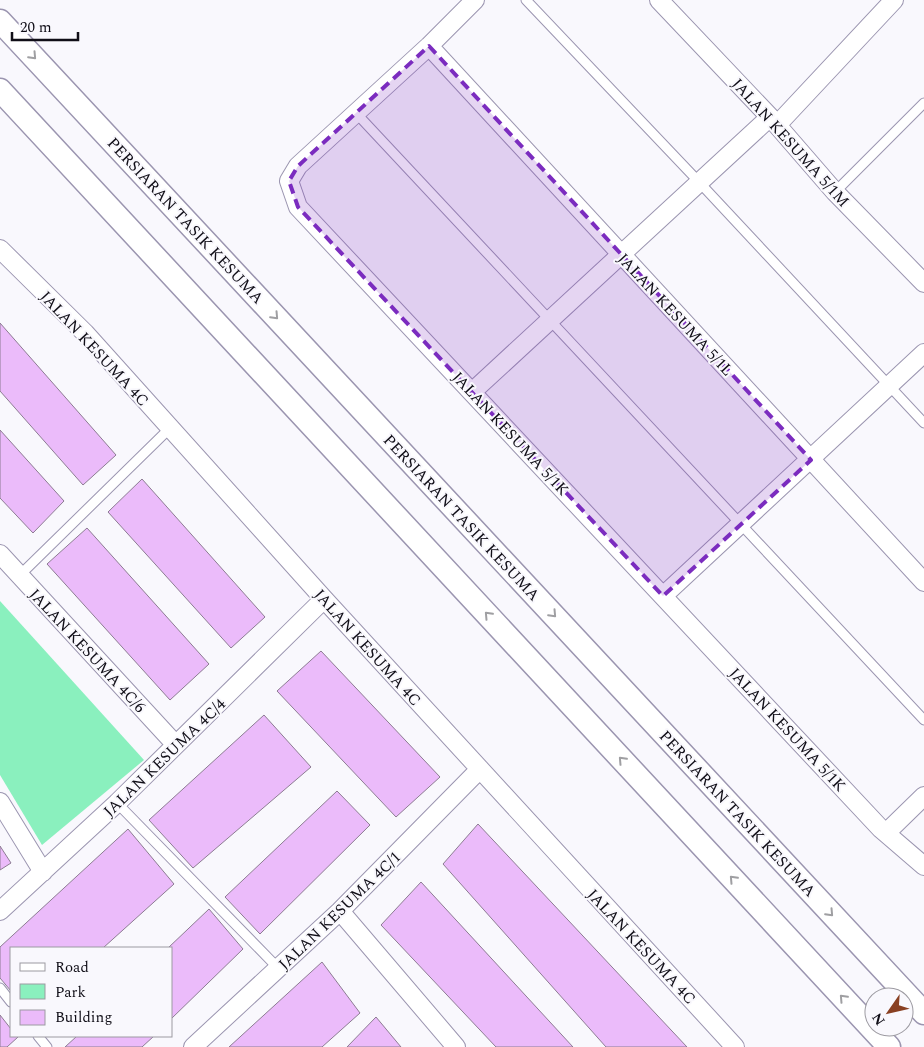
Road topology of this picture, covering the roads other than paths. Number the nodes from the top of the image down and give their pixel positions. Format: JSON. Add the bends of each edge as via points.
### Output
{"nodes":[{"id":1,"x":475,"y":0,"type":"edge"},
{"id":2,"x":526,"y":0,"type":"edge"},
{"id":3,"x":659,"y":0,"type":"edge"},
{"id":4,"x":894,"y":0,"type":"edge"},
{"id":5,"x":0,"y":20,"type":"edge"},
{"id":6,"x":429,"y":46,"type":"junction"},
{"id":7,"x":0,"y":90,"type":"edge"},
{"id":8,"x":924,"y":103,"type":"edge"},
{"id":9,"x":356,"y":113,"type":"junction"},
{"id":10,"x":773,"y":121,"type":"junction"},
{"id":11,"x":699,"y":182,"type":"junction"},
{"id":12,"x":835,"y":192,"type":"junction"},
{"id":13,"x":0,"y":249,"type":"edge"},
{"id":14,"x":621,"y":254,"type":"junction"},
{"id":15,"x":921,"y":274,"type":"edge"},
{"id":16,"x":549,"y":320,"type":"junction"},
{"id":17,"x":924,"y":353,"type":"edge"},
{"id":18,"x":889,"y":386,"type":"junction"},
{"id":19,"x":472,"y":392,"type":"junction"},
{"id":20,"x":924,"y":424,"type":"edge"},
{"id":21,"x":170,"y":428,"type":"junction"},
{"id":22,"x":810,"y":460,"type":"junction"},
{"id":23,"x":741,"y":524,"type":"junction"},
{"id":24,"x":0,"y":554,"type":"edge"},
{"id":25,"x":20,"y":575,"type":"junction"},
{"id":26,"x":924,"y":582,"type":"edge"},
{"id":27,"x":663,"y":596,"type":"junction"},
{"id":28,"x":324,"y":599,"type":"junction"},
{"id":29,"x":924,"y":720,"type":"edge"},
{"id":30,"x":176,"y":745,"type":"junction"},
{"id":31,"x":480,"y":769,"type":"junction"},
{"id":32,"x":924,"y":796,"type":"edge"},
{"id":33,"x":0,"y":802,"type":"edge"},
{"id":34,"x":117,"y":803,"type":"junction"},
{"id":35,"x":886,"y":833,"type":"junction"},
{"id":36,"x":924,"y":866,"type":"edge"},
{"id":37,"x":43,"y":872,"type":"junction"},
{"id":38,"x":0,"y":911,"type":"edge"},
{"id":39,"x":340,"y":911,"type":"junction"},
{"id":40,"x":278,"y":968,"type":"junction"},
{"id":41,"x":0,"y":988,"type":"edge"},
{"id":42,"x":10,"y":1001,"type":"edge"},
{"id":43,"x":924,"y":1013,"type":"edge"},
{"id":44,"x":39,"y":1037,"type":"edge"},
{"id":45,"x":47,"y":1047,"type":"edge"},
{"id":46,"x":193,"y":1047,"type":"edge"},
{"id":47,"x":456,"y":1047,"type":"edge"},
{"id":48,"x":735,"y":1047,"type":"edge"},
{"id":49,"x":888,"y":1047,"type":"edge"}],
"edges":[{"from":1,"to":6,"type":"street","name":"JALAN KESUMA 5/1K"},
{"from":2,"to":11,"type":"lane"},
{"from":3,"to":10,"type":"street","name":"JALAN KESUMA 5/1M"},
{"from":4,"to":10,"type":"street"},
{"from":5,"to":43,"type":"street","name":"PERSIARAN TASIK KESUMA","one_way":true},
{"from":6,"to":9,"type":"street","name":"JALAN KESUMA 5/1K"},
{"from":6,"to":14,"type":"street","name":"JALAN KESUMA 5/1L"},
{"from":49,"to":7,"type":"street","one_way":true},
{"from":8,"to":12,"type":"lane"},
{"from":9,"to":16,"type":"lane"},
{"from":9,"to":19,"type":"street","name":"JALAN KESUMA 5/1K","via":[[298,166],[289,181],[298,207]]},
{"from":10,"to":11,"type":"street"},
{"from":10,"to":12,"type":"street","name":"JALAN KESUMA 5/1M"},
{"from":11,"to":14,"type":"street"},
{"from":11,"to":18,"type":"lane"},
{"from":12,"to":15,"type":"street","name":"JALAN KESUMA 5/1M"},
{"from":13,"to":21,"type":"street","name":"JALAN KESUMA 4C","via":[[85,333]]},
{"from":14,"to":16,"type":"street"},
{"from":14,"to":22,"type":"street","name":"JALAN KESUMA 5/1L"},
{"from":16,"to":19,"type":"street"},
{"from":16,"to":23,"type":"lane"},
{"from":17,"to":18,"type":"street"},
{"from":18,"to":20,"type":"lane"},
{"from":18,"to":22,"type":"street"},
{"from":19,"to":27,"type":"street","name":"JALAN KESUMA 5/1K"},
{"from":21,"to":25,"type":"lane"},
{"from":21,"to":28,"type":"street","name":"JALAN KESUMA 4C"},
{"from":22,"to":23,"type":"street"},
{"from":22,"to":26,"type":"street","name":"JALAN KESUMA 5/1L"},
{"from":23,"to":27,"type":"street"},
{"from":23,"to":29,"type":"lane"},
{"from":24,"to":25,"type":"street","name":"JALAN KESUMA 4C/6"},
{"from":25,"to":30,"type":"street","name":"JALAN KESUMA 4C/6"},
{"from":27,"to":35,"type":"street","name":"JALAN KESUMA 5/1K"},
{"from":28,"to":30,"type":"street","name":"JALAN KESUMA 4C/4"},
{"from":28,"to":31,"type":"street","name":"JALAN KESUMA 4C"},
{"from":30,"to":34,"type":"street","name":"JALAN KESUMA 4C/4"},
{"from":31,"to":39,"type":"street","name":"JALAN KESUMA 4C/1"},
{"from":31,"to":48,"type":"street","name":"JALAN KESUMA 4C"},
{"from":32,"to":35,"type":"street"},
{"from":33,"to":37,"type":"street"},
{"from":34,"to":37,"type":"street","name":"JALAN KESUMA 4C/4"},
{"from":34,"to":40,"type":"lane"},
{"from":35,"to":36,"type":"street","name":"JALAN KESUMA 5/1K"},
{"from":37,"to":38,"type":"street","name":"JALAN KESUMA 4C/4"},
{"from":39,"to":40,"type":"street","name":"JALAN KESUMA 4C/1"},
{"from":39,"to":47,"type":"street"},
{"from":40,"to":46,"type":"street","name":"JALAN KESUMA 4C/1"},
{"from":41,"to":42,"type":"lane"},
{"from":44,"to":45,"type":"lane"}]}
